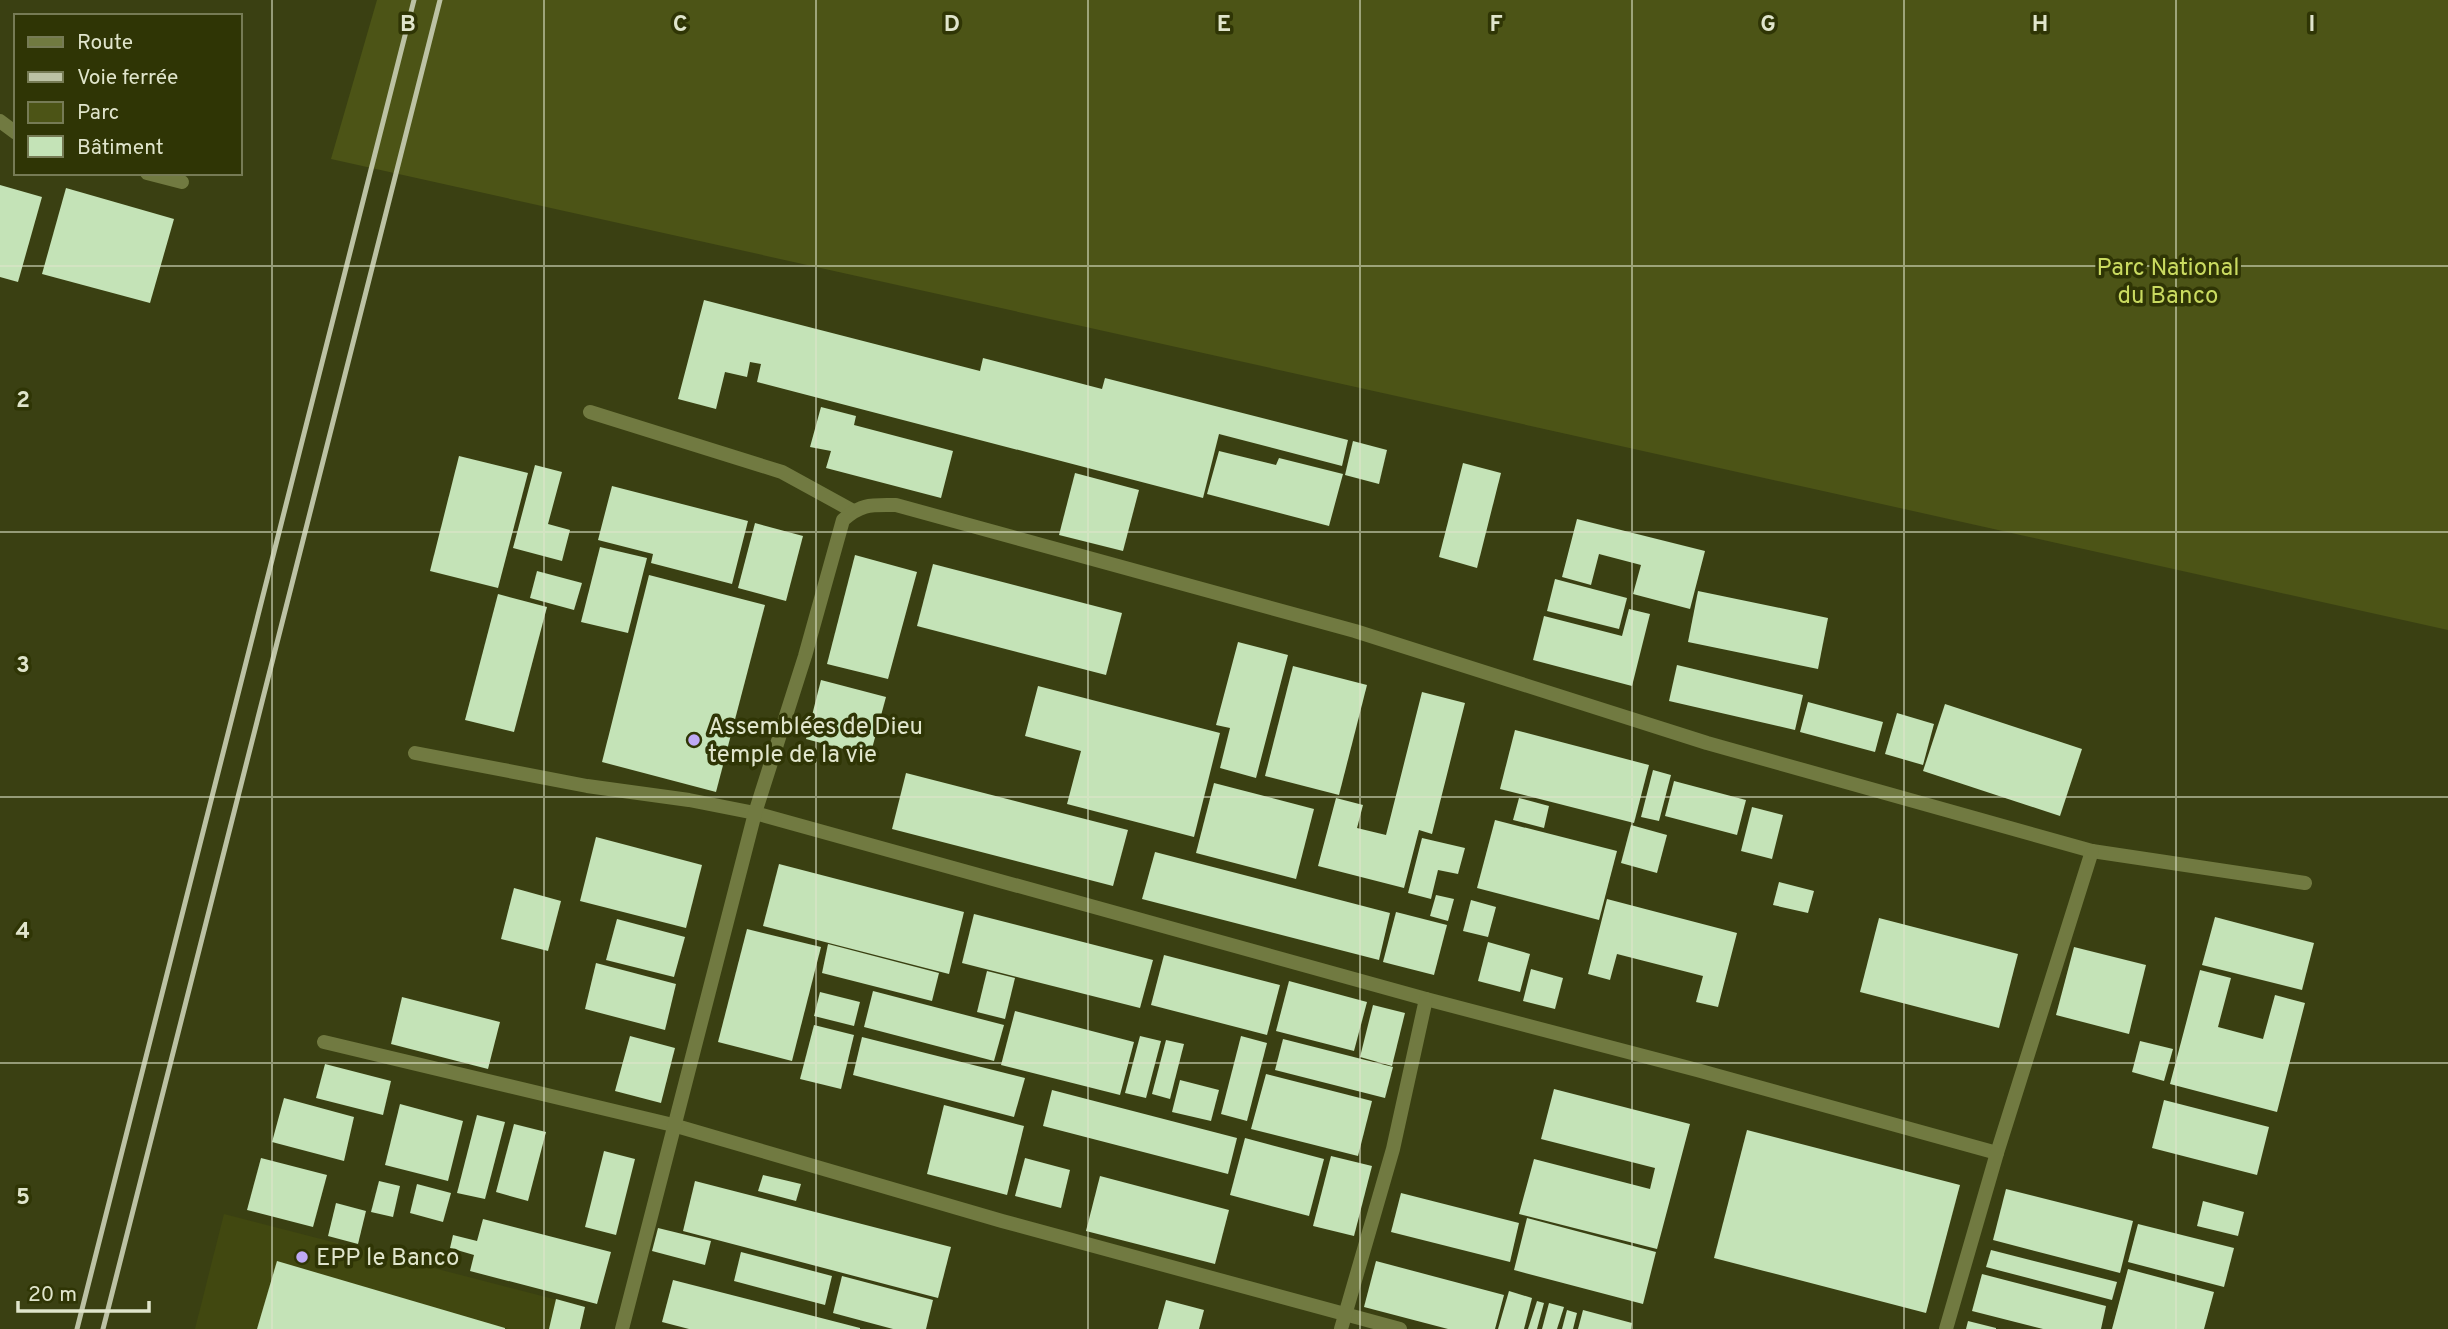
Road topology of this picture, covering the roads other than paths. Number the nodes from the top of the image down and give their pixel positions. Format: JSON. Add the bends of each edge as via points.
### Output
{"nodes":[{"id":1,"x":154,"y":175,"type":"edge"},
{"id":2,"x":182,"y":183,"type":"dead end"},
{"id":3,"x":590,"y":412,"type":"dead end"},
{"id":4,"x":853,"y":511,"type":"junction"},
{"id":5,"x":415,"y":753,"type":"dead end"},
{"id":6,"x":755,"y":813,"type":"junction"},
{"id":7,"x":2092,"y":851,"type":"junction"},
{"id":8,"x":2305,"y":883,"type":"dead end"},
{"id":9,"x":1426,"y":999,"type":"junction"},
{"id":10,"x":324,"y":1042,"type":"dead end"},
{"id":11,"x":673,"y":1125,"type":"junction"},
{"id":12,"x":1997,"y":1153,"type":"junction"},
{"id":13,"x":1345,"y":1314,"type":"junction"},
{"id":14,"x":622,"y":1329,"type":"edge"},
{"id":15,"x":1341,"y":1329,"type":"edge"},
{"id":16,"x":1400,"y":1329,"type":"edge"},
{"id":17,"x":1946,"y":1329,"type":"edge"}],
"edges":[{"from":1,"to":2,"type":"street"},
{"from":3,"to":4,"type":"street","via":[[782,471]]},
{"from":4,"to":6,"type":"street","via":[[843,520]]},
{"from":4,"to":7,"type":"street","via":[[867,505],[896,505],[1355,631],[1707,743]]},
{"from":5,"to":6,"type":"street"},
{"from":6,"to":9,"type":"street"},
{"from":6,"to":11,"type":"street"},
{"from":7,"to":8,"type":"street"},
{"from":7,"to":12,"type":"street"},
{"from":9,"to":12,"type":"street"},
{"from":9,"to":13,"type":"street","via":[[1393,1149]]},
{"from":10,"to":11,"type":"street"},
{"from":11,"to":13,"type":"street"},
{"from":11,"to":14,"type":"street"},
{"from":12,"to":17,"type":"street"},
{"from":13,"to":15,"type":"street"},
{"from":13,"to":16,"type":"street"}]}
